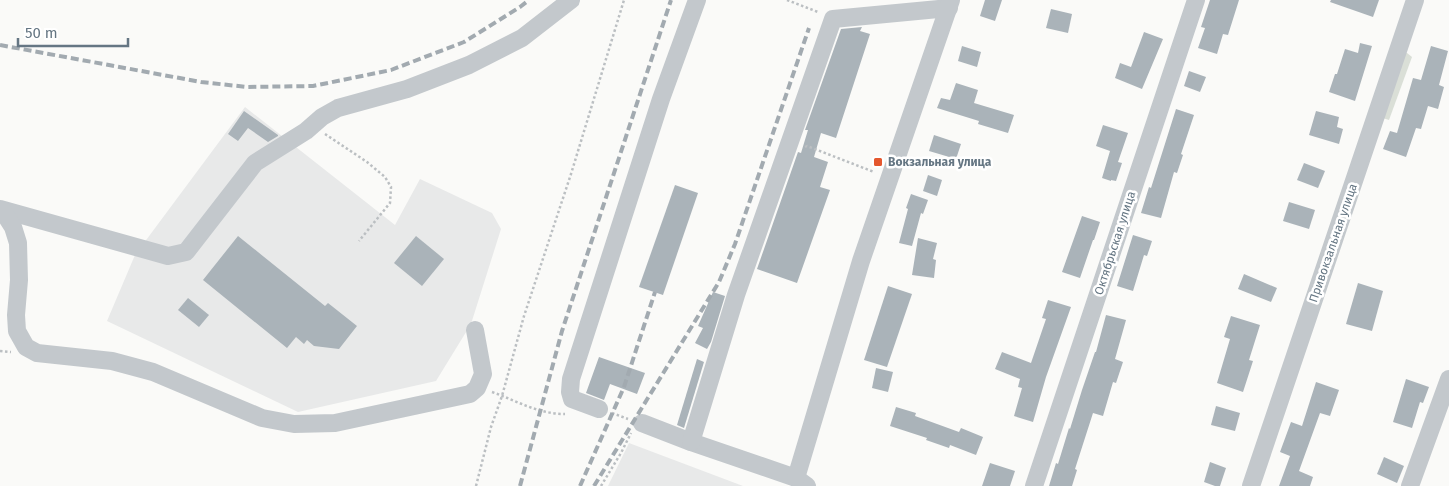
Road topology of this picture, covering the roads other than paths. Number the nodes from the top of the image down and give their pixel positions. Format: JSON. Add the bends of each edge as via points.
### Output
{"nodes":[{"id":1,"x":571,"y":0,"type":"edge"},
{"id":2,"x":697,"y":0,"type":"edge"},
{"id":3,"x":1196,"y":0,"type":"edge"},
{"id":4,"x":1415,"y":0,"type":"edge"},
{"id":5,"x":949,"y":4,"type":"edge"},
{"id":6,"x":1,"y":210,"type":"edge"},
{"id":7,"x":475,"y":330,"type":"dead end"},
{"id":8,"x":1449,"y":378,"type":"edge"},
{"id":9,"x":599,"y":409,"type":"road end"},
{"id":10,"x":642,"y":423,"type":"road end"},
{"id":11,"x":692,"y":442,"type":"junction"},
{"id":12,"x":802,"y":482,"type":"edge"},
{"id":13,"x":1034,"y":486,"type":"edge"},
{"id":14,"x":1251,"y":486,"type":"edge"},
{"id":15,"x":1410,"y":486,"type":"edge"}],
"edges":[{"from":1,"to":6,"type":"street","via":[[522,38],[469,66],[407,89],[338,108],[322,117],[255,163],[186,252],[168,256]]},
{"from":2,"to":9,"type":"street","via":[[661,99],[571,379],[572,399]]},
{"from":3,"to":13,"type":"street","name":"Октябрьская улица"},
{"from":4,"to":14,"type":"street","name":"Привокзальная улица"},
{"from":5,"to":11,"type":"street","via":[[833,19],[736,295]]},
{"from":5,"to":12,"type":"street","via":[[861,261]]},
{"from":6,"to":7,"type":"street","via":[[13,227],[18,243],[17,331],[26,348],[37,353],[112,361],[153,372],[262,418],[294,424],[335,423],[470,394],[477,388],[483,374]]},
{"from":8,"to":15,"type":"street"},
{"from":10,"to":11,"type":"street"},
{"from":11,"to":12,"type":"street"}]}
